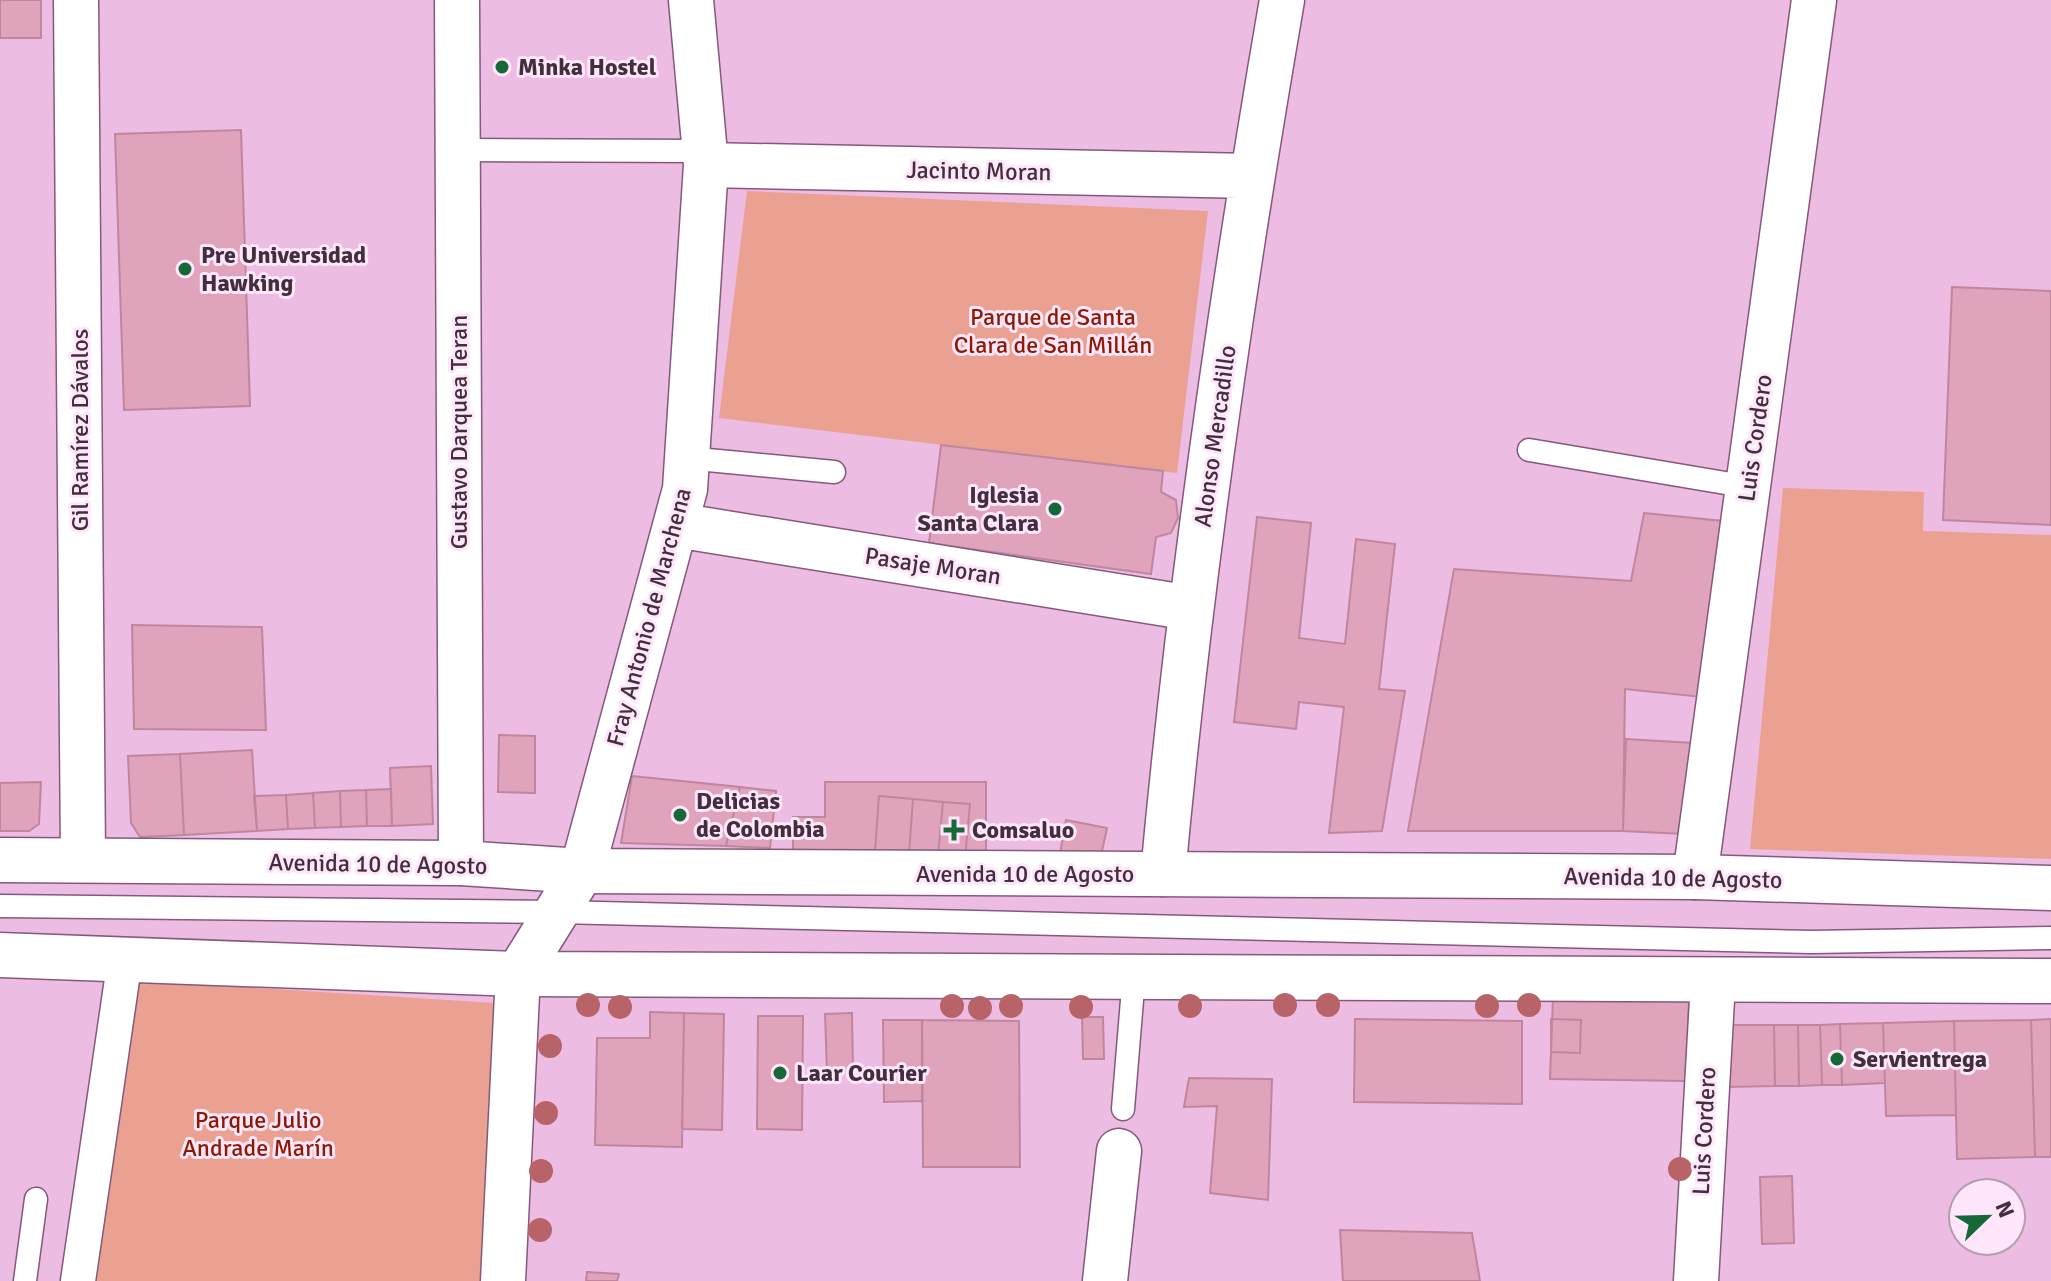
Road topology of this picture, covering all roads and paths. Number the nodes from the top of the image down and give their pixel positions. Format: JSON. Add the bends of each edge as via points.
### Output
{"nodes":[{"id":1,"x":76,"y":0,"type":"edge"},
{"id":2,"x":457,"y":0,"type":"edge"},
{"id":3,"x":691,"y":0,"type":"edge"},
{"id":4,"x":1282,"y":0,"type":"edge"},
{"id":5,"x":1814,"y":0,"type":"edge"},
{"id":6,"x":457,"y":150,"type":"junction"},
{"id":7,"x":705,"y":158,"type":"junction"},
{"id":8,"x":1252,"y":176,"type":"junction"},
{"id":9,"x":1529,"y":450,"type":"dead end"},
{"id":10,"x":687,"y":458,"type":"junction"},
{"id":11,"x":834,"y":472,"type":"dead end"},
{"id":12,"x":1749,"y":487,"type":"junction"},
{"id":13,"x":676,"y":525,"type":"junction"},
{"id":14,"x":1191,"y":608,"type":"junction"},
{"id":15,"x":0,"y":860,"type":"edge"},
{"id":16,"x":83,"y":860,"type":"junction"},
{"id":17,"x":461,"y":863,"type":"junction"},
{"id":18,"x":582,"y":871,"type":"junction"},
{"id":19,"x":1163,"y":874,"type":"junction"},
{"id":20,"x":1695,"y":877,"type":"junction"},
{"id":21,"x":2051,"y":888,"type":"edge"},
{"id":22,"x":0,"y":906,"type":"edge"},
{"id":23,"x":558,"y":912,"type":"junction"},
{"id":24,"x":2051,"y":938,"type":"edge"},
{"id":25,"x":0,"y":955,"type":"edge"},
{"id":26,"x":125,"y":959,"type":"junction"},
{"id":27,"x":518,"y":974,"type":"junction"},
{"id":28,"x":1134,"y":976,"type":"junction"},
{"id":29,"x":2051,"y":981,"type":"edge"},
{"id":30,"x":1713,"y":982,"type":"junction"},
{"id":31,"x":1121,"y":1130,"type":"joint"},
{"id":32,"x":36,"y":1199,"type":"dead end"},
{"id":33,"x":25,"y":1281,"type":"edge"},
{"id":34,"x":78,"y":1281,"type":"edge"},
{"id":35,"x":503,"y":1281,"type":"edge"},
{"id":36,"x":1105,"y":1281,"type":"edge"},
{"id":37,"x":1696,"y":1281,"type":"edge"}],
"edges":[{"from":1,"to":16,"type":"street","name":"Gil Ramírez Dávalos"},
{"from":2,"to":6,"type":"street","name":"Gustavo Darquea Teran"},
{"from":3,"to":7,"type":"street","name":"Fray Antonio de Marchena"},
{"from":4,"to":8,"type":"street","name":"Alonso Mercadillo"},
{"from":5,"to":12,"type":"street","name":"Luis Cordero","via":[[1757,327]]},
{"from":6,"to":7,"type":"lane"},
{"from":6,"to":17,"type":"street","name":"Gustavo Darquea Teran"},
{"from":7,"to":8,"type":"street","name":"Jacinto Moran"},
{"from":7,"to":10,"type":"street","name":"Fray Antonio de Marchena"},
{"from":8,"to":14,"type":"street","name":"Alonso Mercadillo"},
{"from":9,"to":12,"type":"lane"},
{"from":10,"to":11,"type":"lane"},
{"from":10,"to":13,"type":"street","name":"Fray Antonio de Marchena"},
{"from":12,"to":20,"type":"street","name":"Luis Cordero"},
{"from":13,"to":14,"type":"street","name":"Pasaje Moran"},
{"from":13,"to":18,"type":"street","name":"Fray Antonio de Marchena"},
{"from":14,"to":19,"type":"street","name":"Alonso Mercadillo"},
{"from":15,"to":16,"type":"street","name":"Avenida 10 de Agosto"},
{"from":16,"to":17,"type":"street","name":"Avenida 10 de Agosto"},
{"from":17,"to":18,"type":"street","name":"Avenida 10 de Agosto"},
{"from":18,"to":19,"type":"street","name":"Avenida 10 de Agosto"},
{"from":18,"to":23,"type":"street","name":"Fray Antonio de Marchena"},
{"from":19,"to":20,"type":"street","name":"Avenida 10 de Agosto"},
{"from":20,"to":21,"type":"street","name":"Avenida 10 de Agosto"},
{"from":22,"to":23,"type":"lane"},
{"from":23,"to":24,"type":"lane","via":[[1811,942]]},
{"from":23,"to":27,"type":"street","name":"Fray Antonio de Marchena"},
{"from":25,"to":26,"type":"street"},
{"from":26,"to":27,"type":"street"},
{"from":26,"to":34,"type":"street"},
{"from":27,"to":28,"type":"street"},
{"from":27,"to":35,"type":"street"},
{"from":28,"to":30,"type":"street"},
{"from":28,"to":31,"type":"lane"},
{"from":29,"to":30,"type":"street"},
{"from":30,"to":37,"type":"street","name":"Luis Cordero"},
{"from":31,"to":36,"type":"street"},
{"from":32,"to":33,"type":"lane"}]}
